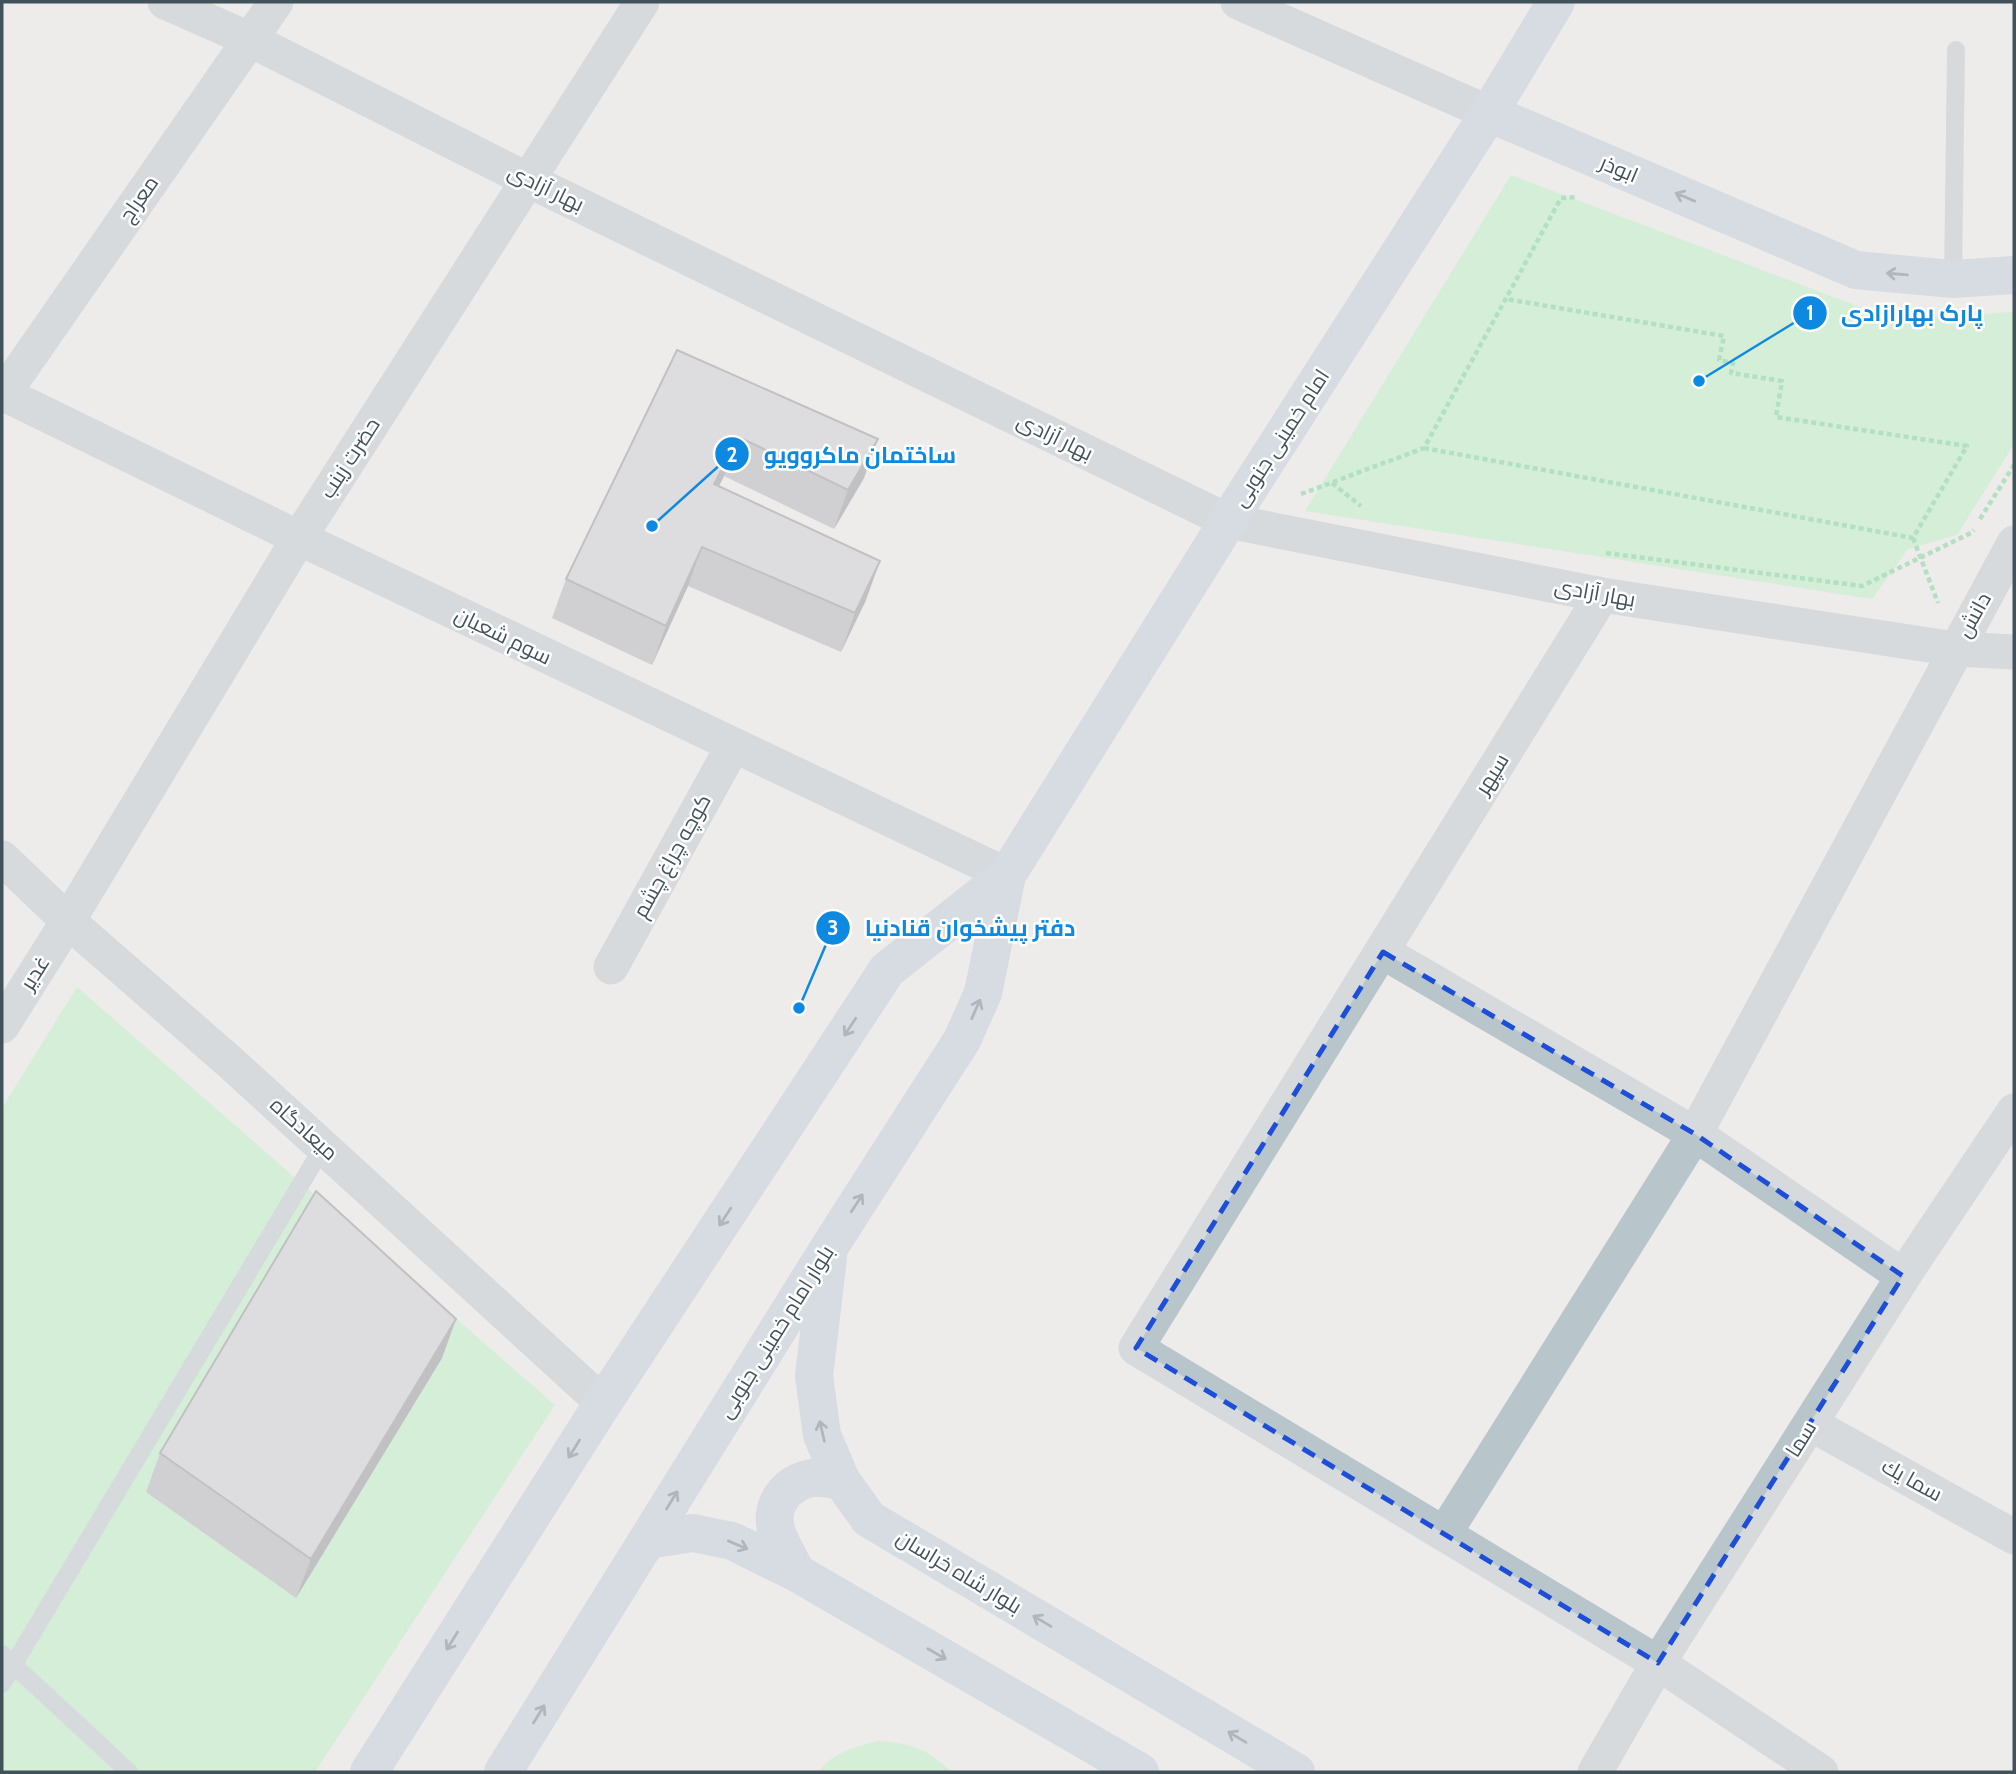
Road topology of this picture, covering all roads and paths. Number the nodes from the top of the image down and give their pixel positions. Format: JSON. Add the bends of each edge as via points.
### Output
{"nodes":[{"id":1,"x":166,"y":2,"type":"edge"},
{"id":2,"x":276,"y":2,"type":"edge"},
{"id":3,"x":642,"y":2,"type":"edge"},
{"id":4,"x":1238,"y":2,"type":"edge"},
{"id":5,"x":1556,"y":2,"type":"edge"},
{"id":6,"x":250,"y":39,"type":"junction"},
{"id":7,"x":1956,"y":50,"type":"dead end"},
{"id":8,"x":1489,"y":113,"type":"junction"},
{"id":9,"x":528,"y":180,"type":"junction"},
{"id":10,"x":1579,"y":197,"type":"dead end"},
{"id":11,"x":2014,"y":275,"type":"edge"},
{"id":12,"x":1953,"y":279,"type":"junction"},
{"id":13,"x":1792,"y":290,"type":"dead end"},
{"id":14,"x":1506,"y":299,"type":"junction"},
{"id":15,"x":1830,"y":305,"type":"dead end"},
{"id":16,"x":2,"y":394,"type":"edge"},
{"id":17,"x":1424,"y":448,"type":"junction"},
{"id":18,"x":2014,"y":465,"type":"edge"},
{"id":19,"x":1363,"y":508,"type":"dead end"},
{"id":20,"x":1228,"y":522,"type":"junction"},
{"id":21,"x":299,"y":538,"type":"junction"},
{"id":22,"x":1913,"y":538,"type":"junction"},
{"id":23,"x":2014,"y":543,"type":"edge"},
{"id":24,"x":1603,"y":552,"type":"dead end"},
{"id":25,"x":1921,"y":557,"type":"junction"},
{"id":26,"x":1602,"y":596,"type":"junction"},
{"id":27,"x":1955,"y":649,"type":"junction"},
{"id":28,"x":2014,"y":653,"type":"edge"},
{"id":29,"x":733,"y":746,"type":"junction"},
{"id":30,"x":2,"y":858,"type":"edge"},
{"id":31,"x":1007,"y":875,"type":"junction"},
{"id":32,"x":68,"y":921,"type":"junction"},
{"id":33,"x":1382,"y":952,"type":"junction"},
{"id":34,"x":611,"y":967,"type":"dead end"},
{"id":35,"x":2,"y":1026,"type":"edge"},
{"id":36,"x":2013,"y":1114,"type":"edge"},
{"id":37,"x":1695,"y":1134,"type":"junction"},
{"id":38,"x":323,"y":1147,"type":"junction"},
{"id":39,"x":830,"y":1246,"type":"junction"},
{"id":40,"x":1903,"y":1276,"type":"junction"},
{"id":41,"x":603,"y":1404,"type":"junction"},
{"id":42,"x":1811,"y":1424,"type":"junction"},
{"id":43,"x":841,"y":1480,"type":"junction"},
{"id":44,"x":1444,"y":1534,"type":"junction"},
{"id":45,"x":2014,"y":1537,"type":"edge"},
{"id":46,"x":648,"y":1540,"type":"junction"},
{"id":47,"x":797,"y":1573,"type":"junction"},
{"id":48,"x":8,"y":1659,"type":"edge"},
{"id":49,"x":1658,"y":1663,"type":"junction"},
{"id":50,"x":2,"y":1684,"type":"edge"},
{"id":51,"x":129,"y":1772,"type":"edge"},
{"id":52,"x":369,"y":1772,"type":"edge"},
{"id":53,"x":503,"y":1772,"type":"edge"},
{"id":54,"x":1140,"y":1772,"type":"edge"},
{"id":55,"x":1296,"y":1772,"type":"edge"},
{"id":56,"x":1595,"y":1772,"type":"edge"},
{"id":57,"x":1821,"y":1772,"type":"edge"}],
"edges":[{"from":1,"to":6,"type":"street","name":"بهار آزادی"},
{"from":2,"to":6,"type":"street","name":"معراج"},
{"from":3,"to":9,"type":"street","name":"حضرت زینب"},
{"from":4,"to":8,"type":"street","name":"ابوذر"},
{"from":5,"to":8,"type":"main road","name":"امام خمینی جنوبی"},
{"from":6,"to":9,"type":"street","name":"بهار آزادی"},
{"from":6,"to":16,"type":"street","name":"معراج"},
{"from":7,"to":12,"type":"lane"},
{"from":12,"to":8,"type":"main road","name":"ابوذر","one_way":true,"via":[[1856,270]]},
{"from":8,"to":20,"type":"main road","name":"امام خمینی جنوبی"},
{"from":9,"to":20,"type":"street","name":"بهار آزادی"},
{"from":9,"to":21,"type":"street","name":"حضرت زینب"},
{"from":10,"to":14,"type":"path","via":[[1561,198]]},
{"from":11,"to":12,"type":"main road","name":"ابوذر"},
{"from":13,"to":15,"type":"path"},
{"from":14,"to":17,"type":"path"},
{"from":14,"to":22,"type":"path","via":[[1724,336],[1719,360],[1733,363],[1731,373],[1782,381],[1776,417],[1967,446]]},
{"from":16,"to":21,"type":"street","name":"سوم شعبان"},
{"from":17,"to":19,"type":"path","via":[[1331,483]]},
{"from":17,"to":22,"type":"path"},
{"from":18,"to":25,"type":"path","via":[[1971,533]]},
{"from":20,"to":26,"type":"street","name":"بهار آزادی"},
{"from":20,"to":31,"type":"main road","name":"امام خمینی جنوبی"},
{"from":21,"to":29,"type":"street","name":"سوم شعبان"},
{"from":21,"to":32,"type":"street","name":"حضرت زینب"},
{"from":22,"to":25,"type":"path"},
{"from":23,"to":27,"type":"street","name":"دانش"},
{"from":24,"to":25,"type":"path","via":[[1862,586]]},
{"from":25,"to":27,"type":"path"},
{"from":26,"to":27,"type":"street","name":"بهار آزادی"},
{"from":26,"to":33,"type":"street","name":"سپهر"},
{"from":27,"to":28,"type":"street","name":"بهار آزادی"},
{"from":27,"to":37,"type":"street","name":"دانش"},
{"from":29,"to":31,"type":"street","name":"سوم شعبان"},
{"from":29,"to":34,"type":"street","name":"کوچه چراغ چشم"},
{"from":30,"to":32,"type":"street","name":"میعادگاه"},
{"from":39,"to":31,"type":"main road","name":"بلوار امام خمینی جنوبی","one_way":true,"via":[[962,1040],[983,993]]},
{"from":31,"to":41,"type":"main road","one_way":true,"via":[[887,970]]},
{"from":32,"to":35,"type":"street","name":"غدیر"},
{"from":32,"to":38,"type":"street","name":"میعادگاه"},
{"from":33,"to":37,"type":"street"},
{"from":33,"to":44,"type":"street","name":"سپهر","via":[[1136,1348]]},
{"from":36,"to":40,"type":"street","name":"سما"},
{"from":37,"to":40,"type":"street"},
{"from":37,"to":44,"type":"street","name":"دانش"},
{"from":38,"to":41,"type":"street","name":"میعادگاه"},
{"from":38,"to":48,"type":"lane"},
{"from":43,"to":39,"type":"main road","name":"بلوار شاه خراسان","one_way":true,"via":[[822,1435],[814,1376]]},
{"from":46,"to":39,"type":"main road","name":"بلوار امام خمینی جنوبی","one_way":true},
{"from":40,"to":42,"type":"street","name":"سما"},
{"from":41,"to":52,"type":"main road","one_way":true},
{"from":42,"to":45,"type":"street","name":"سما يك"},
{"from":42,"to":49,"type":"street","name":"سما"},
{"from":43,"to":47,"type":"main road","via":[[814,1478],[796,1483],[781,1495],[775,1511],[777,1532]]},
{"from":55,"to":43,"type":"main road","name":"بلوار شاه خراسان","one_way":true,"via":[[869,1519]]},
{"from":44,"to":49,"type":"street"},
{"from":46,"to":47,"type":"main road","one_way":true,"via":[[693,1533],[732,1541]]},
{"from":53,"to":46,"type":"main road","name":"بلوار امام خمینی جنوبی","one_way":true},
{"from":47,"to":54,"type":"main road","one_way":true},
{"from":48,"to":50,"type":"lane"},
{"from":48,"to":51,"type":"lane"},
{"from":49,"to":56,"type":"street","name":"سما"},
{"from":49,"to":57,"type":"street"}]}
